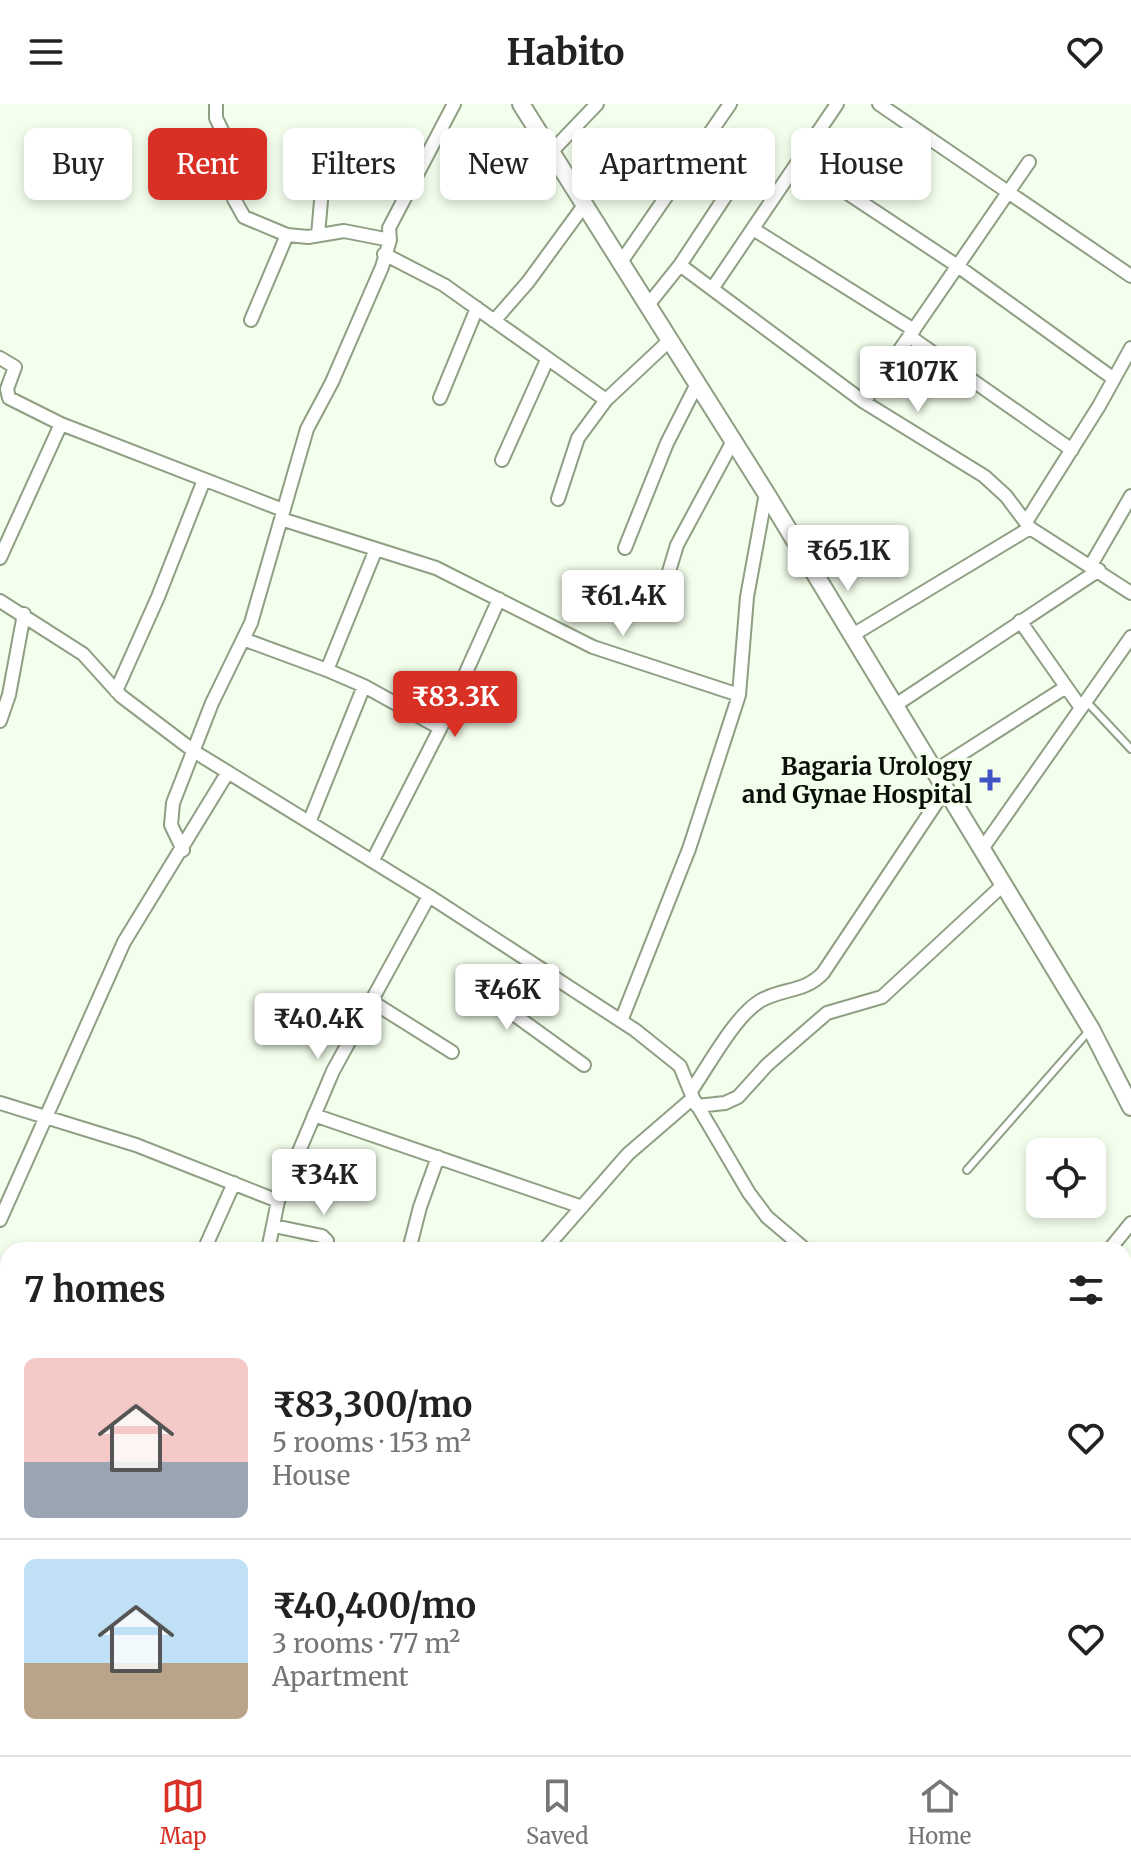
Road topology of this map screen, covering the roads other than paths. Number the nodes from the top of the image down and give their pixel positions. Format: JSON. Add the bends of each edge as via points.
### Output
{"nodes":[{"id":1,"x":216,"y":104,"type":"edge"},
{"id":2,"x":454,"y":104,"type":"edge"},
{"id":3,"x":521,"y":104,"type":"edge"},
{"id":4,"x":597,"y":104,"type":"edge"},
{"id":5,"x":730,"y":104,"type":"edge"},
{"id":6,"x":837,"y":104,"type":"edge"},
{"id":7,"x":879,"y":104,"type":"edge"},
{"id":8,"x":538,"y":128,"type":"edge"},
{"id":9,"x":821,"y":128,"type":"edge"},
{"id":10,"x":556,"y":147,"type":"edge"},
{"id":11,"x":556,"y":155,"type":"edge"},
{"id":12,"x":1029,"y":162,"type":"dead end"},
{"id":13,"x":791,"y":173,"type":"edge"},
{"id":14,"x":1007,"y":194,"type":"junction"},
{"id":15,"x":321,"y":200,"type":"edge"},
{"id":16,"x":723,"y":200,"type":"edge"},
{"id":17,"x":858,"y":200,"type":"edge"},
{"id":18,"x":585,"y":204,"type":"junction"},
{"id":19,"x":753,"y":229,"type":"junction"},
{"id":20,"x":287,"y":235,"type":"junction"},
{"id":21,"x":318,"y":235,"type":"junction"},
{"id":22,"x":390,"y":240,"type":"junction"},
{"id":23,"x":384,"y":254,"type":"junction"},
{"id":24,"x":621,"y":262,"type":"junction"},
{"id":25,"x":680,"y":265,"type":"junction"},
{"id":26,"x":959,"y":267,"type":"junction"},
{"id":27,"x":1131,"y":276,"type":"edge"},
{"id":28,"x":712,"y":289,"type":"junction"},
{"id":29,"x":648,"y":305,"type":"junction"},
{"id":30,"x":477,"y":308,"type":"junction"},
{"id":31,"x":251,"y":320,"type":"dead end"},
{"id":32,"x":494,"y":321,"type":"junction"},
{"id":33,"x":912,"y":333,"type":"junction"},
{"id":34,"x":670,"y":340,"type":"junction"},
{"id":35,"x":1131,"y":348,"type":"edge"},
{"id":36,"x":0,"y":358,"type":"edge"},
{"id":37,"x":547,"y":360,"type":"junction"},
{"id":38,"x":1114,"y":379,"type":"junction"},
{"id":39,"x":697,"y":384,"type":"junction"},
{"id":40,"x":440,"y":398,"type":"dead end"},
{"id":41,"x":606,"y":400,"type":"junction"},
{"id":42,"x":864,"y":402,"type":"junction"},
{"id":43,"x":61,"y":424,"type":"junction"},
{"id":44,"x":733,"y":441,"type":"junction"},
{"id":45,"x":1072,"y":450,"type":"junction"},
{"id":46,"x":502,"y":460,"type":"dead end"},
{"id":47,"x":204,"y":480,"type":"junction"},
{"id":48,"x":766,"y":493,"type":"junction"},
{"id":49,"x":1131,"y":496,"type":"edge"},
{"id":50,"x":558,"y":499,"type":"dead end"},
{"id":51,"x":282,"y":515,"type":"junction"},
{"id":52,"x":1028,"y":525,"type":"junction"},
{"id":53,"x":625,"y":548,"type":"dead end"},
{"id":54,"x":376,"y":549,"type":"junction"},
{"id":55,"x":0,"y":558,"type":"edge"},
{"id":56,"x":1095,"y":567,"type":"junction"},
{"id":57,"x":1131,"y":593,"type":"edge"},
{"id":58,"x":499,"y":599,"type":"junction"},
{"id":59,"x":0,"y":601,"type":"edge"},
{"id":60,"x":657,"y":611,"type":"dead end"},
{"id":61,"x":24,"y":614,"type":"junction"},
{"id":62,"x":1020,"y":621,"type":"junction"},
{"id":63,"x":851,"y":636,"type":"junction"},
{"id":64,"x":1131,"y":637,"type":"edge"},
{"id":65,"x":243,"y":639,"type":"junction"},
{"id":66,"x":327,"y":670,"type":"junction"},
{"id":67,"x":364,"y":686,"type":"junction"},
{"id":68,"x":1066,"y":687,"type":"junction"},
{"id":69,"x":116,"y":691,"type":"junction"},
{"id":70,"x":739,"y":695,"type":"junction"},
{"id":71,"x":1083,"y":704,"type":"junction"},
{"id":72,"x":894,"y":706,"type":"junction"},
{"id":73,"x":0,"y":721,"type":"edge"},
{"id":74,"x":440,"y":728,"type":"junction"},
{"id":75,"x":1131,"y":749,"type":"edge"},
{"id":76,"x":195,"y":752,"type":"junction"},
{"id":77,"x":228,"y":772,"type":"junction"},
{"id":78,"x":933,"y":772,"type":"junction"},
{"id":79,"x":945,"y":790,"type":"junction"},
{"id":80,"x":310,"y":820,"type":"junction"},
{"id":81,"x":982,"y":849,"type":"junction"},
{"id":82,"x":183,"y":850,"type":"junction"},
{"id":83,"x":373,"y":860,"type":"junction"},
{"id":84,"x":1003,"y":885,"type":"junction"},
{"id":85,"x":429,"y":896,"type":"junction"},
{"id":86,"x":540,"y":968,"type":"junction"},
{"id":87,"x":371,"y":1001,"type":"junction"},
{"id":88,"x":621,"y":1021,"type":"junction"},
{"id":89,"x":1091,"y":1029,"type":"junction"},
{"id":90,"x":452,"y":1052,"type":"dead end"},
{"id":91,"x":584,"y":1065,"type":"dead end"},
{"id":92,"x":694,"y":1098,"type":"junction"},
{"id":93,"x":0,"y":1103,"type":"edge"},
{"id":94,"x":1131,"y":1107,"type":"edge"},
{"id":95,"x":46,"y":1114,"type":"junction"},
{"id":96,"x":314,"y":1115,"type":"junction"},
{"id":97,"x":438,"y":1157,"type":"junction"},
{"id":98,"x":967,"y":1170,"type":"dead end"},
{"id":99,"x":234,"y":1183,"type":"junction"},
{"id":100,"x":278,"y":1201,"type":"junction"},
{"id":101,"x":582,"y":1207,"type":"junction"},
{"id":102,"x":0,"y":1220,"type":"edge"},
{"id":103,"x":1131,"y":1223,"type":"edge"},
{"id":104,"x":274,"y":1226,"type":"junction"},
{"id":105,"x":208,"y":1242,"type":"edge"},
{"id":106,"x":270,"y":1242,"type":"edge"},
{"id":107,"x":324,"y":1242,"type":"edge"},
{"id":108,"x":411,"y":1242,"type":"edge"},
{"id":109,"x":551,"y":1242,"type":"edge"},
{"id":110,"x":787,"y":1242,"type":"edge"},
{"id":111,"x":1116,"y":1242,"type":"edge"}],
"edges":[{"from":1,"to":20,"type":"street","via":[[238,210],[255,224]]},
{"from":2,"to":22,"type":"street","via":[[389,228]]},
{"from":3,"to":8,"type":"street"},
{"from":4,"to":10,"type":"street"},
{"from":5,"to":24,"type":"street"},
{"from":6,"to":9,"type":"street"},
{"from":7,"to":14,"type":"street"},
{"from":11,"to":18,"type":"street"},
{"from":12,"to":14,"type":"street"},
{"from":13,"to":19,"type":"street"},
{"from":14,"to":26,"type":"street"},
{"from":14,"to":27,"type":"street"},
{"from":15,"to":21,"type":"street"},
{"from":16,"to":25,"type":"street"},
{"from":17,"to":26,"type":"street"},
{"from":18,"to":24,"type":"street"},
{"from":18,"to":32,"type":"street"},
{"from":19,"to":28,"type":"street"},
{"from":19,"to":33,"type":"street"},
{"from":20,"to":21,"type":"street"},
{"from":20,"to":31,"type":"street"},
{"from":21,"to":22,"type":"street","via":[[344,231]]},
{"from":22,"to":23,"type":"street"},
{"from":23,"to":30,"type":"street"},
{"from":23,"to":51,"type":"street","via":[[307,429]]},
{"from":24,"to":29,"type":"street"},
{"from":25,"to":28,"type":"street"},
{"from":25,"to":29,"type":"street"},
{"from":26,"to":33,"type":"street"},
{"from":26,"to":38,"type":"street"},
{"from":28,"to":42,"type":"street"},
{"from":29,"to":34,"type":"street"},
{"from":30,"to":32,"type":"street"},
{"from":30,"to":40,"type":"street"},
{"from":32,"to":37,"type":"street"},
{"from":33,"to":42,"type":"street"},
{"from":33,"to":45,"type":"street"},
{"from":34,"to":39,"type":"street"},
{"from":34,"to":41,"type":"street"},
{"from":35,"to":38,"type":"street"},
{"from":36,"to":43,"type":"street","via":[[15,367],[9,398]]},
{"from":37,"to":41,"type":"street"},
{"from":37,"to":46,"type":"street"},
{"from":38,"to":45,"type":"street"},
{"from":39,"to":44,"type":"street"},
{"from":39,"to":53,"type":"street"},
{"from":41,"to":50,"type":"street","via":[[578,438]]},
{"from":42,"to":52,"type":"street","via":[[984,476]]},
{"from":43,"to":47,"type":"street"},
{"from":43,"to":55,"type":"street"},
{"from":44,"to":48,"type":"street"},
{"from":44,"to":60,"type":"street","via":[[677,545]]},
{"from":45,"to":52,"type":"street"},
{"from":47,"to":51,"type":"street"},
{"from":47,"to":69,"type":"street"},
{"from":48,"to":63,"type":"street"},
{"from":48,"to":70,"type":"street","via":[[747,597]]},
{"from":49,"to":56,"type":"street"},
{"from":51,"to":54,"type":"street"},
{"from":51,"to":65,"type":"street"},
{"from":52,"to":56,"type":"street"},
{"from":52,"to":63,"type":"street"},
{"from":54,"to":58,"type":"street","via":[[436,568]]},
{"from":54,"to":66,"type":"street"},
{"from":56,"to":57,"type":"street"},
{"from":56,"to":62,"type":"street"},
{"from":58,"to":70,"type":"street","via":[[593,647]]},
{"from":58,"to":74,"type":"street"},
{"from":59,"to":61,"type":"street"},
{"from":61,"to":69,"type":"street","via":[[83,654]]},
{"from":61,"to":73,"type":"street"},
{"from":62,"to":68,"type":"street"},
{"from":62,"to":72,"type":"street"},
{"from":63,"to":72,"type":"street"},
{"from":64,"to":71,"type":"street"},
{"from":65,"to":66,"type":"street"},
{"from":65,"to":76,"type":"street"},
{"from":66,"to":67,"type":"street"},
{"from":67,"to":74,"type":"street"},
{"from":67,"to":80,"type":"street"},
{"from":68,"to":71,"type":"street"},
{"from":68,"to":78,"type":"street"},
{"from":69,"to":76,"type":"street"},
{"from":70,"to":88,"type":"street","via":[[689,849]]},
{"from":71,"to":75,"type":"lane"},
{"from":71,"to":81,"type":"street"},
{"from":72,"to":78,"type":"street"},
{"from":74,"to":83,"type":"street"},
{"from":76,"to":77,"type":"street"},
{"from":76,"to":82,"type":"street","via":[[170,815],[174,838]]},
{"from":77,"to":80,"type":"street"},
{"from":77,"to":82,"type":"street"},
{"from":78,"to":79,"type":"street"},
{"from":79,"to":81,"type":"street"},
{"from":79,"to":92,"type":"street","via":[[823,973],[802,990],[769,997],[747,1011]]},
{"from":80,"to":83,"type":"street"},
{"from":81,"to":84,"type":"street"},
{"from":82,"to":95,"type":"street","via":[[124,942]]},
{"from":83,"to":85,"type":"street"},
{"from":84,"to":89,"type":"street"},
{"from":84,"to":92,"type":"street","via":[[882,997],[827,1013],[738,1097],[725,1103]]},
{"from":85,"to":86,"type":"street"},
{"from":85,"to":87,"type":"street"},
{"from":86,"to":88,"type":"street"},
{"from":86,"to":91,"type":"street","via":[[516,1016]]},
{"from":87,"to":90,"type":"street"},
{"from":87,"to":96,"type":"street"},
{"from":88,"to":92,"type":"street","via":[[680,1066]]},
{"from":89,"to":94,"type":"street"},
{"from":89,"to":98,"type":"lane"},
{"from":92,"to":101,"type":"street","via":[[628,1154]]},
{"from":92,"to":110,"type":"street","via":[[749,1193]]},
{"from":93,"to":95,"type":"street"},
{"from":95,"to":99,"type":"street"},
{"from":95,"to":102,"type":"street"},
{"from":96,"to":97,"type":"street"},
{"from":96,"to":100,"type":"street"},
{"from":97,"to":101,"type":"street"},
{"from":97,"to":108,"type":"street"},
{"from":99,"to":100,"type":"street"},
{"from":99,"to":105,"type":"street"},
{"from":100,"to":104,"type":"street"},
{"from":101,"to":109,"type":"street"},
{"from":103,"to":111,"type":"street"},
{"from":104,"to":106,"type":"street"},
{"from":104,"to":107,"type":"street","via":[[324,1237]]}]}
